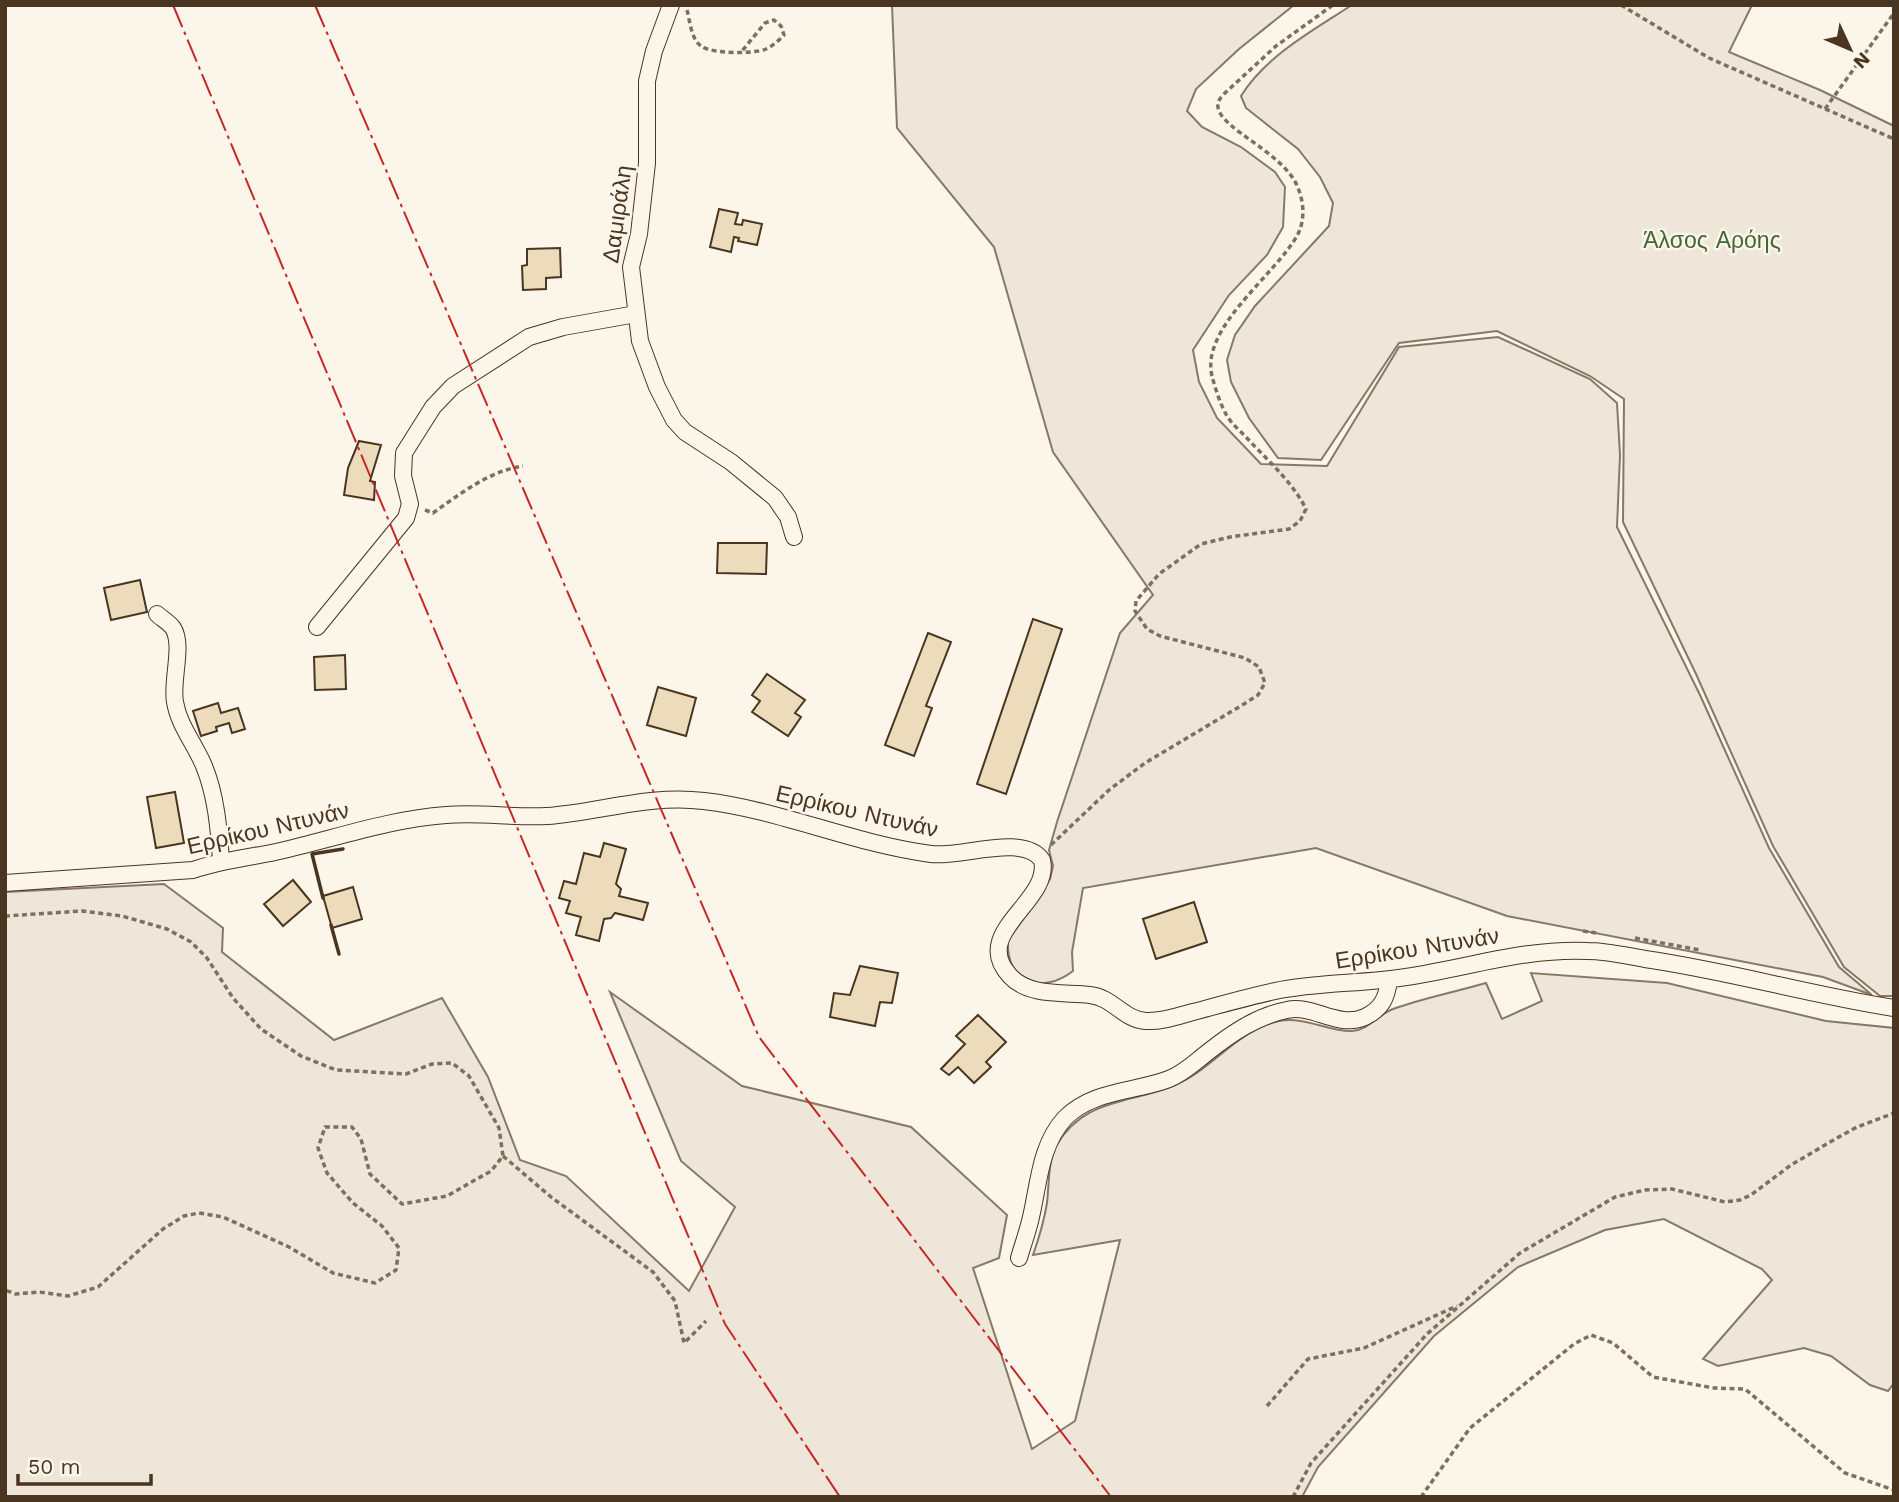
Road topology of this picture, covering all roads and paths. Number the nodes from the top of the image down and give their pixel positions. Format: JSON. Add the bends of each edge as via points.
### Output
{"nodes":[{"id":1,"x":671,"y":5,"type":"edge"},
{"id":2,"x":685,"y":5,"type":"edge"},
{"id":3,"x":1333,"y":5,"type":"edge"},
{"id":4,"x":1622,"y":5,"type":"edge"},
{"id":5,"x":1894,"y":13,"type":"edge"},
{"id":6,"x":742,"y":51,"type":"junction"},
{"id":7,"x":1825,"y":109,"type":"junction"},
{"id":8,"x":1894,"y":139,"type":"edge"},
{"id":9,"x":636,"y":314,"type":"junction"},
{"id":10,"x":523,"y":466,"type":"dead end"},
{"id":11,"x":410,"y":504,"type":"junction"},
{"id":12,"x":794,"y":537,"type":"dead end"},
{"id":13,"x":157,"y":614,"type":"dead end"},
{"id":14,"x":317,"y":626,"type":"dead end"},
{"id":15,"x":1039,"y":856,"type":"junction"},
{"id":16,"x":220,"y":861,"type":"junction"},
{"id":17,"x":5,"y":883,"type":"edge"},
{"id":18,"x":5,"y":916,"type":"edge"},
{"id":19,"x":1389,"y":980,"type":"junction"},
{"id":20,"x":1894,"y":1008,"type":"edge"},
{"id":21,"x":1894,"y":1113,"type":"edge"},
{"id":22,"x":503,"y":1156,"type":"junction"},
{"id":23,"x":1019,"y":1258,"type":"dead end"},
{"id":24,"x":5,"y":1290,"type":"edge"},
{"id":25,"x":1462,"y":1303,"type":"junction"},
{"id":26,"x":706,"y":1321,"type":"dead end"},
{"id":27,"x":1267,"y":1405,"type":"dead end"},
{"id":28,"x":1894,"y":1490,"type":"edge"},
{"id":29,"x":1293,"y":1497,"type":"edge"},
{"id":30,"x":1422,"y":1497,"type":"edge"}],
"edges":[{"from":1,"to":9,"type":"street","name":"Δαμιράλη","via":[[648,81],[647,163],[631,267]]},
{"from":2,"to":6,"type":"path","via":[[701,47]]},
{"from":3,"to":15,"type":"path","via":[[1261,59],[1225,93],[1217,107],[1229,125],[1290,172],[1303,204],[1297,234],[1219,337],[1212,354],[1212,376],[1227,417],[1298,494],[1306,509],[1289,529],[1201,544],[1159,574],[1136,601],[1135,611],[1147,629],[1245,658],[1259,667],[1265,683],[1258,695],[1109,790]]},
{"from":4,"to":7,"type":"path","via":[[1709,58]]},
{"from":5,"to":7,"type":"path"},
{"from":6,"to":6,"type":"path","via":[[765,50],[784,35],[781,26],[774,20],[765,23]]},
{"from":7,"to":8,"type":"path"},
{"from":9,"to":11,"type":"street","via":[[529,337],[453,386],[433,407],[404,453],[402,476]]},
{"from":9,"to":12,"type":"street","name":"Δαμιράλη","via":[[648,364],[674,420],[775,498],[789,517]]},
{"from":10,"to":11,"type":"path","via":[[504,469],[433,513]]},
{"from":11,"to":14,"type":"street","via":[[402,525]]},
{"from":13,"to":16,"type":"street","via":[[174,628],[178,653],[174,702],[212,789]]},
{"from":15,"to":16,"type":"street","name":"Ερρίκου Ντυνάν","via":[[1014,847],[932,854],[738,807],[685,799],[548,816],[447,815]]},
{"from":15,"to":19,"type":"street","name":"Ερρίκου Ντυνάν","via":[[1041,877],[1002,935],[999,948],[1010,976],[1036,990],[1094,995],[1145,1021],[1281,990]]},
{"from":16,"to":17,"type":"street","name":"Ερρίκου Ντυνάν","via":[[193,870]]},
{"from":18,"to":22,"type":"path","via":[[82,911],[167,929],[191,942],[207,958],[233,998],[261,1029],[301,1056],[336,1070],[407,1074],[432,1064],[452,1063],[469,1076],[499,1128]]},
{"from":19,"to":20,"type":"street","name":"Ερρίκου Ντυνάν","via":[[1532,952],[1589,950],[1684,964]]},
{"from":19,"to":23,"type":"street","via":[[1386,998],[1364,1017],[1329,1018],[1296,1009],[1261,1018],[1169,1079],[1110,1093],[1066,1117],[1042,1161]]},
{"from":21,"to":25,"type":"path","via":[[1837,1138],[1740,1200],[1726,1202],[1672,1189],[1615,1197],[1520,1253]]},
{"from":22,"to":24,"type":"path","via":[[491,1171],[447,1196],[402,1204],[370,1174],[361,1139],[352,1127],[325,1127],[318,1148],[327,1173],[399,1248],[396,1270],[375,1283],[333,1273],[223,1217],[199,1213],[163,1229],[98,1287],[68,1296]]},
{"from":22,"to":26,"type":"path","via":[[653,1272],[675,1301],[684,1343]]},
{"from":25,"to":27,"type":"path","via":[[1364,1348],[1308,1359]]},
{"from":25,"to":29,"type":"path","via":[[1427,1334],[1311,1463]]},
{"from":28,"to":30,"type":"path","via":[[1845,1473],[1745,1389],[1653,1377],[1613,1343],[1591,1335],[1574,1343],[1470,1428]]}]}
